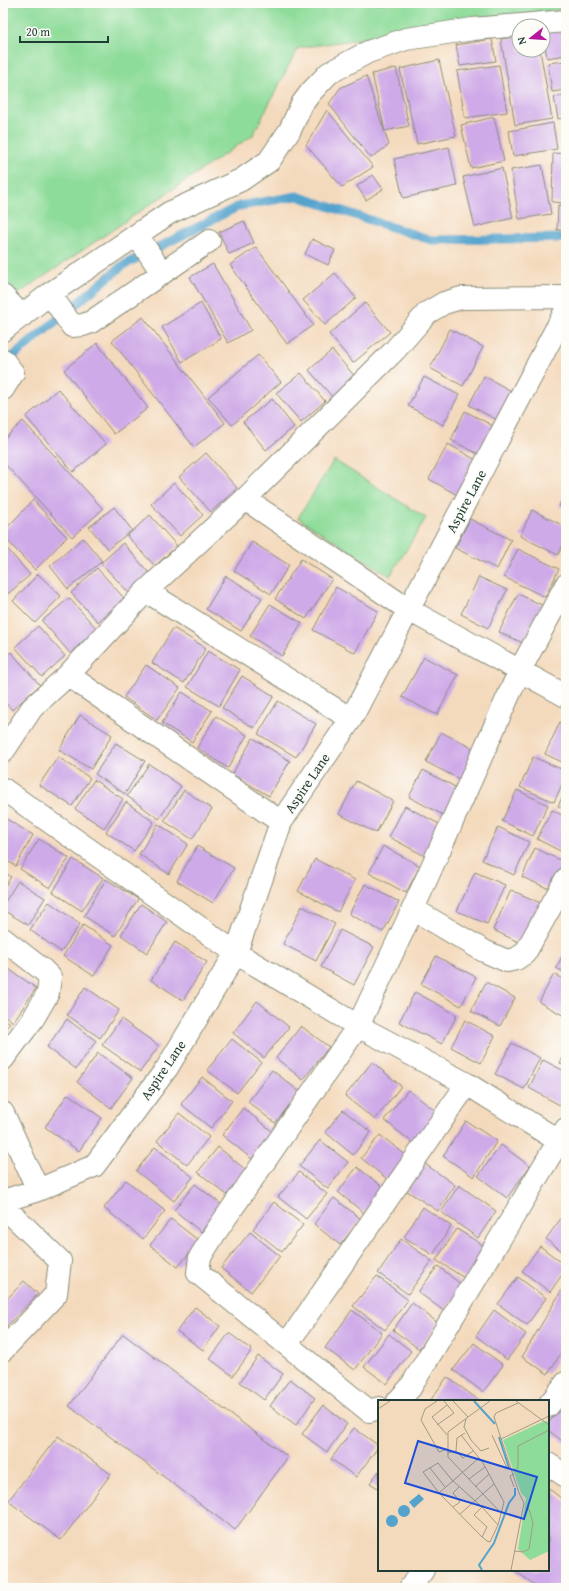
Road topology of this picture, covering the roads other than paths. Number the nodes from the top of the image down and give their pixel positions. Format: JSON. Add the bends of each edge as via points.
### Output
{"nodes":[{"id":1,"x":566,"y":21,"type":"edge"},
{"id":2,"x":209,"y":241,"type":"dead end"},
{"id":3,"x":149,"y":254,"type":"junction"},
{"id":4,"x":3,"y":296,"type":"edge"},
{"id":5,"x":53,"y":297,"type":"junction"},
{"id":6,"x":566,"y":297,"type":"edge"},
{"id":7,"x":566,"y":310,"type":"edge"},
{"id":8,"x":22,"y":316,"type":"junction"},
{"id":9,"x":3,"y":330,"type":"edge"},
{"id":10,"x":245,"y":499,"type":"junction"},
{"id":11,"x":566,"y":585,"type":"edge"},
{"id":12,"x":146,"y":590,"type":"junction"},
{"id":13,"x":409,"y":610,"type":"junction"},
{"id":14,"x":520,"y":670,"type":"junction"},
{"id":15,"x":68,"y":675,"type":"junction"},
{"id":16,"x":566,"y":696,"type":"edge"},
{"id":17,"x":351,"y":719,"type":"junction"},
{"id":18,"x":3,"y":752,"type":"edge"},
{"id":19,"x":3,"y":788,"type":"edge"},
{"id":20,"x":281,"y":822,"type":"junction"},
{"id":21,"x":566,"y":879,"type":"edge"},
{"id":22,"x":413,"y":909,"type":"junction"},
{"id":23,"x":3,"y":939,"type":"edge"},
{"id":24,"x":236,"y":952,"type":"junction"},
{"id":25,"x":358,"y":1026,"type":"junction"},
{"id":26,"x":3,"y":1059,"type":"edge"},
{"id":27,"x":467,"y":1084,"type":"junction"},
{"id":28,"x":3,"y":1114,"type":"edge"},
{"id":29,"x":563,"y":1135,"type":"edge"},
{"id":30,"x":38,"y":1190,"type":"junction"},
{"id":31,"x":3,"y":1201,"type":"edge"},
{"id":32,"x":3,"y":1206,"type":"edge"},
{"id":33,"x":287,"y":1344,"type":"junction"},
{"id":34,"x":3,"y":1350,"type":"edge"},
{"id":35,"x":566,"y":1383,"type":"edge"},
{"id":36,"x":399,"y":1400,"type":"edge"},
{"id":37,"x":549,"y":1405,"type":"edge"},
{"id":38,"x":378,"y":1408,"type":"edge"},
{"id":39,"x":549,"y":1465,"type":"edge"},
{"id":40,"x":566,"y":1476,"type":"edge"},
{"id":41,"x":422,"y":1571,"type":"edge"},
{"id":42,"x":410,"y":1588,"type":"edge"}],
"edges":[{"from":1,"to":3,"type":"street","via":[[473,29],[406,39],[368,52],[329,73],[302,104],[290,130],[269,161],[241,180],[168,213]]},
{"from":2,"to":3,"type":"street"},
{"from":3,"to":5,"type":"street"},
{"from":3,"to":5,"type":"street","via":[[91,322],[72,326]]},
{"from":4,"to":8,"type":"street"},
{"from":5,"to":8,"type":"street"},
{"from":6,"to":10,"type":"street","via":[[461,298],[444,303],[427,313],[395,350]]},
{"from":7,"to":13,"type":"street","name":"Aspire Lane"},
{"from":8,"to":9,"type":"street"},
{"from":10,"to":12,"type":"street"},
{"from":10,"to":13,"type":"street"},
{"from":11,"to":14,"type":"street"},
{"from":12,"to":15,"type":"street"},
{"from":12,"to":17,"type":"street"},
{"from":13,"to":14,"type":"street"},
{"from":13,"to":17,"type":"street","name":"Aspire Lane"},
{"from":14,"to":16,"type":"street"},
{"from":14,"to":22,"type":"street"},
{"from":15,"to":18,"type":"street","via":[[32,708]]},
{"from":15,"to":20,"type":"street"},
{"from":17,"to":20,"type":"street","name":"Aspire Lane"},
{"from":19,"to":24,"type":"street"},
{"from":20,"to":24,"type":"street","name":"Aspire Lane"},
{"from":21,"to":22,"type":"street","via":[[525,952],[516,959],[507,961],[484,951]]},
{"from":22,"to":25,"type":"street"},
{"from":23,"to":26,"type":"street","via":[[50,978],[48,993],[33,1019]]},
{"from":24,"to":25,"type":"street"},
{"from":24,"to":30,"type":"street","name":"Aspire Lane","via":[[167,1068],[94,1166]]},
{"from":25,"to":27,"type":"street"},
{"from":25,"to":33,"type":"street","via":[[200,1257],[198,1273]]},
{"from":27,"to":29,"type":"street"},
{"from":27,"to":33,"type":"street"},
{"from":28,"to":30,"type":"street"},
{"from":29,"to":36,"type":"street","via":[[410,1388]]},
{"from":30,"to":31,"type":"street","name":"Aspire Lane"},
{"from":32,"to":34,"type":"street","via":[[60,1261],[56,1294]]},
{"from":33,"to":38,"type":"street","via":[[369,1411]]},
{"from":35,"to":37,"type":"street"},
{"from":39,"to":40,"type":"street"},
{"from":41,"to":42,"type":"street"}]}
